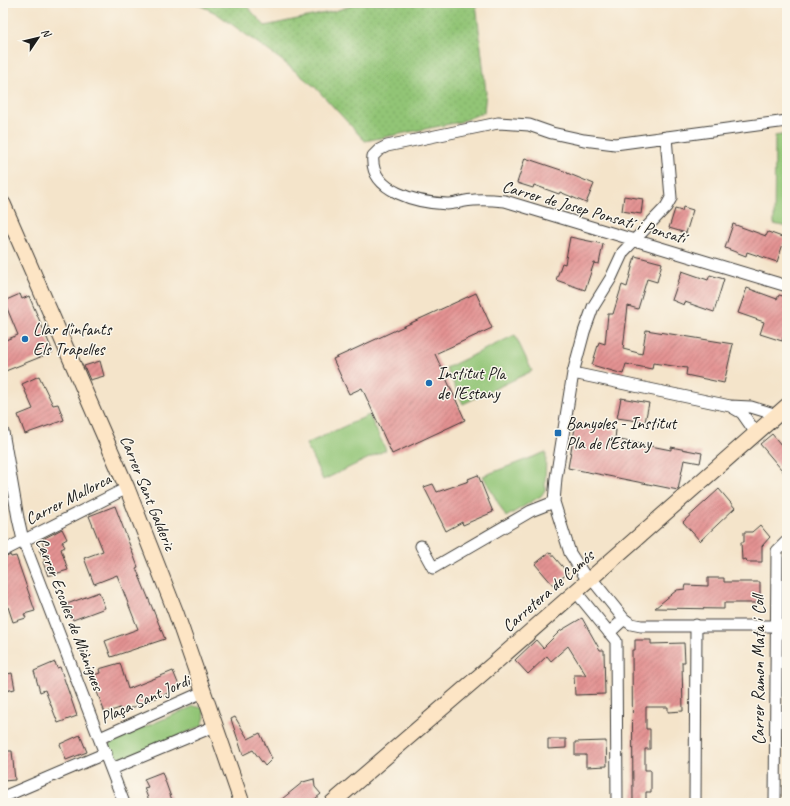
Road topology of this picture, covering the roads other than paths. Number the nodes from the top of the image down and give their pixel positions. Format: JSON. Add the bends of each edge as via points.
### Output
{"nodes":[{"id":1,"x":787,"y":121,"type":"edge"},
{"id":2,"x":666,"y":137,"type":"junction"},
{"id":3,"x":3,"y":204,"type":"edge"},
{"id":4,"x":636,"y":240,"type":"junction"},
{"id":5,"x":787,"y":286,"type":"edge"},
{"id":6,"x":573,"y":373,"type":"junction"},
{"id":7,"x":730,"y":406,"type":"junction"},
{"id":8,"x":782,"y":410,"type":"edge"},
{"id":9,"x":3,"y":432,"type":"edge"},
{"id":10,"x":756,"y":433,"type":"junction"},
{"id":11,"x":127,"y":488,"type":"junction"},
{"id":12,"x":554,"y":502,"type":"junction"},
{"id":13,"x":23,"y":540,"type":"junction"},
{"id":14,"x":787,"y":541,"type":"edge"},
{"id":15,"x":421,"y":546,"type":"dead end"},
{"id":16,"x":3,"y":551,"type":"edge"},
{"id":17,"x":590,"y":579,"type":"junction"},
{"id":18,"x":576,"y":592,"type":"junction"},
{"id":19,"x":624,"y":620,"type":"junction"},
{"id":20,"x":696,"y":625,"type":"junction"},
{"id":21,"x":775,"y":626,"type":"junction"},
{"id":22,"x":787,"y":626,"type":"edge"},
{"id":23,"x":609,"y":633,"type":"junction"},
{"id":24,"x":203,"y":692,"type":"junction"},
{"id":25,"x":215,"y":726,"type":"junction"},
{"id":26,"x":100,"y":738,"type":"junction"},
{"id":27,"x":106,"y":753,"type":"junction"},
{"id":28,"x":112,"y":770,"type":"junction"},
{"id":29,"x":3,"y":797,"type":"edge"},
{"id":30,"x":124,"y":803,"type":"edge"},
{"id":31,"x":242,"y":803,"type":"edge"},
{"id":32,"x":332,"y":803,"type":"edge"},
{"id":33,"x":617,"y":803,"type":"edge"},
{"id":34,"x":695,"y":803,"type":"edge"},
{"id":35,"x":775,"y":803,"type":"edge"}],
"edges":[{"from":1,"to":2,"type":"street"},
{"from":2,"to":4,"type":"street","via":[[671,198]]},
{"from":2,"to":4,"type":"street","name":"Carrer de Josep Ponsatí i Ponsatí","via":[[615,144],[602,143],[552,133],[529,125],[498,123],[387,146],[373,156],[372,164],[379,180],[400,194],[427,202],[448,204],[475,199],[505,201]]},
{"from":3,"to":11,"type":"street","name":"Carrer Sant Galderic"},
{"from":4,"to":5,"type":"street","name":"Carrer de Josep Ponsatí i Ponsatí"},
{"from":4,"to":6,"type":"street","via":[[623,252],[593,307]]},
{"from":6,"to":7,"type":"street"},
{"from":6,"to":12,"type":"street"},
{"from":7,"to":8,"type":"street"},
{"from":7,"to":10,"type":"street","via":[[742,413]]},
{"from":8,"to":10,"type":"street","name":"Carretera de Camós"},
{"from":9,"to":13,"type":"street","name":"Carrer Escoles de Miànigues"},
{"from":10,"to":17,"type":"street","name":"Carretera de Camós"},
{"from":11,"to":13,"type":"street","name":"Carrer Mallorca"},
{"from":11,"to":24,"type":"street","name":"Carrer Sant Galderic","via":[[176,613]]},
{"from":12,"to":15,"type":"street","via":[[531,511],[433,568]]},
{"from":12,"to":17,"type":"street","via":[[570,552]]},
{"from":13,"to":16,"type":"street","name":"Carrer Mallorca"},
{"from":13,"to":26,"type":"street","name":"Carrer Escoles de Miànigues"},
{"from":14,"to":21,"type":"street","name":"Carrer Ramon Mata i Coll","via":[[777,551]]},
{"from":17,"to":18,"type":"street","name":"Carretera de Camós"},
{"from":17,"to":19,"type":"street"},
{"from":18,"to":23,"type":"street"},
{"from":18,"to":32,"type":"street","name":"Carretera de Camós"},
{"from":19,"to":20,"type":"street","via":[[641,626]]},
{"from":19,"to":23,"type":"street"},
{"from":20,"to":21,"type":"street"},
{"from":20,"to":34,"type":"street"},
{"from":21,"to":22,"type":"street"},
{"from":21,"to":35,"type":"street","name":"Carrer Ramon Mata i Coll"},
{"from":23,"to":33,"type":"street","via":[[616,641]]},
{"from":24,"to":25,"type":"street","name":"Carrer Sant Galderic"},
{"from":24,"to":26,"type":"street","name":"Plaça Sant Jordi"},
{"from":25,"to":28,"type":"street"},
{"from":25,"to":31,"type":"street","name":"Carrer Sant Galderic"},
{"from":26,"to":27,"type":"street","name":"Carrer Escoles de Miànigues"},
{"from":27,"to":28,"type":"street","name":"Carrer Escoles de Miànigues"},
{"from":27,"to":29,"type":"street"},
{"from":28,"to":30,"type":"street","name":"Carrer Escoles de Miànigues"}]}
